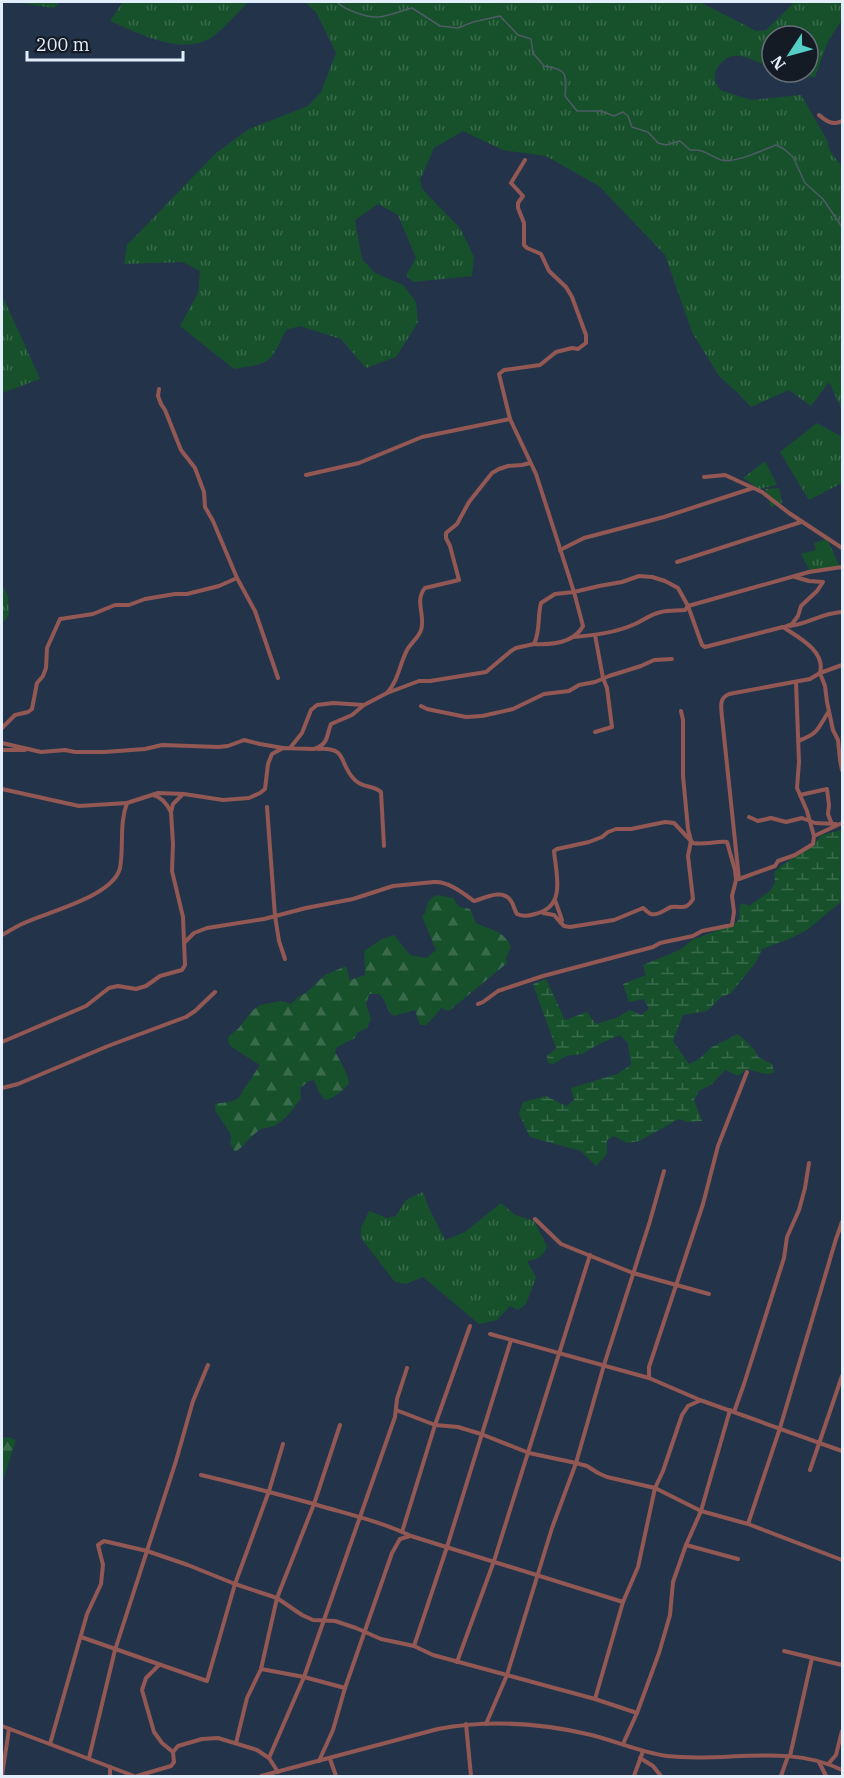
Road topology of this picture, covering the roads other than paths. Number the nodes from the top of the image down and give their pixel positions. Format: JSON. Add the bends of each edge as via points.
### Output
{"nodes":[{"id":1,"x":819,"y":115,"type":"dead end"},
{"id":2,"x":843,"y":121,"type":"edge"},
{"id":3,"x":525,"y":160,"type":"dead end"},
{"id":4,"x":159,"y":389,"type":"dead end"},
{"id":5,"x":510,"y":418,"type":"junction"},
{"id":6,"x":530,"y":463,"type":"junction"},
{"id":7,"x":306,"y":475,"type":"dead end"},
{"id":8,"x":704,"y":477,"type":"dead end"},
{"id":9,"x":753,"y":488,"type":"junction"},
{"id":10,"x":802,"y":522,"type":"junction"},
{"id":11,"x":843,"y":548,"type":"edge"},
{"id":12,"x":560,"y":550,"type":"junction"},
{"id":13,"x":677,"y":562,"type":"dead end"},
{"id":14,"x":843,"y":567,"type":"edge"},
{"id":15,"x":791,"y":577,"type":"junction"},
{"id":16,"x":237,"y":578,"type":"junction"},
{"id":17,"x":574,"y":592,"type":"junction"},
{"id":18,"x":688,"y":606,"type":"junction"},
{"id":19,"x":843,"y":612,"type":"edge"},
{"id":20,"x":783,"y":627,"type":"junction"},
{"id":21,"x":595,"y":635,"type":"junction"},
{"id":22,"x":573,"y":637,"type":"junction"},
{"id":23,"x":534,"y":644,"type":"junction"},
{"id":24,"x":672,"y":658,"type":"dead end"},
{"id":25,"x":843,"y":666,"type":"edge"},
{"id":26,"x":820,"y":673,"type":"junction"},
{"id":27,"x":278,"y":678,"type":"dead end"},
{"id":28,"x":603,"y":678,"type":"junction"},
{"id":29,"x":796,"y":682,"type":"junction"},
{"id":30,"x":387,"y":693,"type":"junction"},
{"id":31,"x":364,"y":705,"type":"junction"},
{"id":32,"x":421,"y":705,"type":"dead end"},
{"id":33,"x":829,"y":710,"type":"junction"},
{"id":34,"x":681,"y":711,"type":"dead end"},
{"id":35,"x":2,"y":728,"type":"edge"},
{"id":36,"x":595,"y":732,"type":"dead end"},
{"id":37,"x":798,"y":741,"type":"junction"},
{"id":38,"x":2,"y":743,"type":"edge"},
{"id":39,"x":283,"y":748,"type":"junction"},
{"id":40,"x":290,"y":748,"type":"junction"},
{"id":41,"x":314,"y":749,"type":"junction"},
{"id":42,"x":2,"y":750,"type":"edge"},
{"id":43,"x":29,"y":750,"type":"junction"},
{"id":44,"x":843,"y":770,"type":"edge"},
{"id":45,"x":2,"y":789,"type":"edge"},
{"id":46,"x":184,"y":794,"type":"junction"},
{"id":47,"x":152,"y":795,"type":"junction"},
{"id":48,"x":800,"y":795,"type":"junction"},
{"id":49,"x":128,"y":803,"type":"junction"},
{"id":50,"x":267,"y":807,"type":"dead end"},
{"id":51,"x":171,"y":812,"type":"junction"},
{"id":52,"x":749,"y":818,"type":"dead end"},
{"id":53,"x":808,"y":821,"type":"junction"},
{"id":54,"x":831,"y":823,"type":"junction"},
{"id":55,"x":843,"y":823,"type":"edge"},
{"id":56,"x":837,"y":824,"type":"junction"},
{"id":57,"x":814,"y":836,"type":"junction"},
{"id":58,"x":691,"y":841,"type":"junction"},
{"id":59,"x":384,"y":846,"type":"dead end"},
{"id":60,"x":737,"y":880,"type":"junction"},
{"id":61,"x":555,"y":899,"type":"junction"},
{"id":62,"x":542,"y":913,"type":"junction"},
{"id":63,"x":275,"y":916,"type":"junction"},
{"id":64,"x":561,"y":923,"type":"junction"},
{"id":65,"x":2,"y":935,"type":"edge"},
{"id":66,"x":184,"y":943,"type":"junction"},
{"id":67,"x":285,"y":959,"type":"dead end"},
{"id":68,"x":215,"y":992,"type":"dead end"},
{"id":69,"x":478,"y":1004,"type":"dead end"},
{"id":70,"x":2,"y":1042,"type":"edge"},
{"id":71,"x":747,"y":1072,"type":"dead end"},
{"id":72,"x":2,"y":1088,"type":"edge"},
{"id":73,"x":809,"y":1163,"type":"dead end"},
{"id":74,"x":664,"y":1171,"type":"dead end"},
{"id":75,"x":535,"y":1219,"type":"dead end"},
{"id":76,"x":843,"y":1222,"type":"edge"},
{"id":77,"x":590,"y":1255,"type":"junction"},
{"id":78,"x":633,"y":1273,"type":"junction"},
{"id":79,"x":675,"y":1286,"type":"junction"},
{"id":80,"x":709,"y":1294,"type":"dead end"},
{"id":81,"x":470,"y":1326,"type":"dead end"},
{"id":82,"x":490,"y":1334,"type":"dead end"},
{"id":83,"x":511,"y":1340,"type":"junction"},
{"id":84,"x":559,"y":1352,"type":"junction"},
{"id":85,"x":208,"y":1365,"type":"dead end"},
{"id":86,"x":604,"y":1365,"type":"junction"},
{"id":87,"x":407,"y":1368,"type":"dead end"},
{"id":88,"x":843,"y":1376,"type":"edge"},
{"id":89,"x":649,"y":1378,"type":"junction"},
{"id":90,"x":700,"y":1400,"type":"junction"},
{"id":91,"x":396,"y":1410,"type":"junction"},
{"id":92,"x":732,"y":1411,"type":"junction"},
{"id":93,"x":340,"y":1425,"type":"dead end"},
{"id":94,"x":435,"y":1425,"type":"junction"},
{"id":95,"x":780,"y":1428,"type":"junction"},
{"id":96,"x":481,"y":1434,"type":"junction"},
{"id":97,"x":820,"y":1443,"type":"junction"},
{"id":98,"x":283,"y":1444,"type":"dead end"},
{"id":99,"x":843,"y":1450,"type":"edge"},
{"id":100,"x":528,"y":1453,"type":"junction"},
{"id":101,"x":576,"y":1463,"type":"junction"},
{"id":102,"x":810,"y":1470,"type":"dead end"},
{"id":103,"x":201,"y":1475,"type":"dead end"},
{"id":104,"x":655,"y":1488,"type":"junction"},
{"id":105,"x":269,"y":1491,"type":"junction"},
{"id":106,"x":314,"y":1504,"type":"junction"},
{"id":107,"x":701,"y":1511,"type":"junction"},
{"id":108,"x":360,"y":1516,"type":"junction"},
{"id":109,"x":748,"y":1524,"type":"junction"},
{"id":110,"x":402,"y":1532,"type":"junction"},
{"id":111,"x":411,"y":1536,"type":"junction"},
{"id":112,"x":686,"y":1545,"type":"junction"},
{"id":113,"x":447,"y":1547,"type":"junction"},
{"id":114,"x":147,"y":1551,"type":"junction"},
{"id":115,"x":738,"y":1559,"type":"dead end"},
{"id":116,"x":494,"y":1560,"type":"junction"},
{"id":117,"x":843,"y":1560,"type":"edge"},
{"id":118,"x":537,"y":1575,"type":"junction"},
{"id":119,"x":235,"y":1584,"type":"junction"},
{"id":120,"x":277,"y":1598,"type":"junction"},
{"id":121,"x":623,"y":1602,"type":"junction"},
{"id":122,"x":323,"y":1622,"type":"junction"},
{"id":123,"x":364,"y":1632,"type":"junction"},
{"id":124,"x":81,"y":1638,"type":"junction"},
{"id":125,"x":414,"y":1646,"type":"junction"},
{"id":126,"x":115,"y":1650,"type":"junction"},
{"id":127,"x":784,"y":1651,"type":"dead end"},
{"id":128,"x":812,"y":1658,"type":"junction"},
{"id":129,"x":457,"y":1662,"type":"junction"},
{"id":130,"x":159,"y":1665,"type":"junction"},
{"id":131,"x":843,"y":1665,"type":"edge"},
{"id":132,"x":261,"y":1669,"type":"junction"},
{"id":133,"x":507,"y":1675,"type":"junction"},
{"id":134,"x":304,"y":1677,"type":"junction"},
{"id":135,"x":345,"y":1688,"type":"junction"},
{"id":136,"x":595,"y":1699,"type":"junction"},
{"id":137,"x":637,"y":1713,"type":"junction"},
{"id":138,"x":466,"y":1724,"type":"junction"},
{"id":139,"x":486,"y":1724,"type":"junction"},
{"id":140,"x":2,"y":1726,"type":"edge"},
{"id":141,"x":9,"y":1729,"type":"junction"},
{"id":142,"x":843,"y":1731,"type":"edge"},
{"id":143,"x":236,"y":1743,"type":"junction"},
{"id":144,"x":50,"y":1744,"type":"junction"},
{"id":145,"x":623,"y":1744,"type":"junction"},
{"id":146,"x":643,"y":1751,"type":"junction"},
{"id":147,"x":173,"y":1752,"type":"junction"},
{"id":148,"x":789,"y":1756,"type":"junction"},
{"id":149,"x":89,"y":1758,"type":"junction"},
{"id":150,"x":269,"y":1758,"type":"junction"},
{"id":151,"x":640,"y":1758,"type":"junction"},
{"id":152,"x":330,"y":1759,"type":"junction"},
{"id":153,"x":319,"y":1762,"type":"junction"},
{"id":154,"x":818,"y":1762,"type":"junction"},
{"id":155,"x":829,"y":1763,"type":"junction"},
{"id":156,"x":110,"y":1767,"type":"junction"},
{"id":157,"x":843,"y":1770,"type":"edge"},
{"id":158,"x":278,"y":1772,"type":"junction"},
{"id":159,"x":2,"y":1776,"type":"edge"},
{"id":160,"x":110,"y":1776,"type":"edge"},
{"id":161,"x":135,"y":1776,"type":"edge"},
{"id":162,"x":261,"y":1776,"type":"edge"},
{"id":163,"x":336,"y":1776,"type":"edge"},
{"id":164,"x":469,"y":1776,"type":"edge"},
{"id":165,"x":634,"y":1776,"type":"edge"},
{"id":166,"x":661,"y":1776,"type":"edge"},
{"id":167,"x":781,"y":1776,"type":"edge"},
{"id":168,"x":826,"y":1776,"type":"edge"}],
"edges":[{"from":1,"to":2,"type":"street","via":[[829,123]]},
{"from":3,"to":5,"type":"street","via":[[511,183],[523,196],[518,208],[524,223],[524,245],[542,255],[549,271],[569,292],[587,339],[578,349],[556,352],[540,365],[499,374]]},
{"from":4,"to":16,"type":"street","via":[[160,404],[181,450],[195,468],[205,507]]},
{"from":5,"to":6,"type":"street"},
{"from":5,"to":7,"type":"street","via":[[422,437],[359,463]]},
{"from":6,"to":12,"type":"street"},
{"from":6,"to":30,"type":"street","via":[[492,473],[457,524],[446,533],[459,580],[423,590],[421,630],[408,648],[396,683]]},
{"from":8,"to":9,"type":"street","via":[[725,475]]},
{"from":9,"to":10,"type":"street"},
{"from":9,"to":12,"type":"street","via":[[584,538]]},
{"from":10,"to":11,"type":"street"},
{"from":10,"to":13,"type":"street"},
{"from":12,"to":17,"type":"street"},
{"from":14,"to":15,"type":"street"},
{"from":15,"to":18,"type":"street"},
{"from":15,"to":20,"type":"street","via":[[824,582],[801,606],[792,624]]},
{"from":16,"to":27,"type":"street","via":[[255,611]]},
{"from":16,"to":35,"type":"street","via":[[187,594],[145,599],[60,619],[47,648],[46,668],[37,683],[32,709],[15,715]]},
{"from":17,"to":18,"type":"street","via":[[639,576],[652,577],[678,588]]},
{"from":17,"to":22,"type":"street","via":[[584,626]]},
{"from":17,"to":23,"type":"street","via":[[555,594],[541,603]]},
{"from":18,"to":20,"type":"street","via":[[705,647]]},
{"from":18,"to":21,"type":"street"},
{"from":19,"to":20,"type":"street"},
{"from":20,"to":26,"type":"street","via":[[811,646],[821,666]]},
{"from":21,"to":22,"type":"street"},
{"from":21,"to":28,"type":"street"},
{"from":22,"to":23,"type":"street","via":[[552,644]]},
{"from":23,"to":30,"type":"street","via":[[516,648],[486,672],[419,681]]},
{"from":24,"to":28,"type":"street","via":[[654,660]]},
{"from":25,"to":26,"type":"street"},
{"from":26,"to":29,"type":"street"},
{"from":26,"to":33,"type":"street"},
{"from":28,"to":32,"type":"street","via":[[569,691],[544,693],[513,709],[482,716],[466,717]]},
{"from":28,"to":36,"type":"street","via":[[612,727]]},
{"from":29,"to":37,"type":"street"},
{"from":29,"to":60,"type":"street","via":[[729,694],[722,700]]},
{"from":30,"to":31,"type":"street"},
{"from":31,"to":40,"type":"street","via":[[317,705]]},
{"from":31,"to":41,"type":"street","via":[[331,724],[324,744]]},
{"from":33,"to":37,"type":"street","via":[[818,730]]},
{"from":33,"to":44,"type":"street"},
{"from":34,"to":58,"type":"street"},
{"from":37,"to":48,"type":"street"},
{"from":38,"to":43,"type":"street"},
{"from":39,"to":40,"type":"street"},
{"from":39,"to":43,"type":"street","via":[[244,740],[218,747],[162,745],[104,752]]},
{"from":39,"to":46,"type":"street","via":[[270,757],[265,789],[255,796],[223,800]]},
{"from":40,"to":41,"type":"street"},
{"from":41,"to":59,"type":"street","via":[[336,750],[354,780],[381,792]]},
{"from":42,"to":43,"type":"street"},
{"from":45,"to":49,"type":"street","via":[[79,806]]},
{"from":46,"to":47,"type":"street"},
{"from":46,"to":51,"type":"street","via":[[173,804]]},
{"from":47,"to":49,"type":"street"},
{"from":47,"to":51,"type":"street","via":[[165,802]]},
{"from":48,"to":53,"type":"street"},
{"from":48,"to":54,"type":"street","via":[[827,789]]},
{"from":49,"to":65,"type":"street","via":[[119,870],[108,884],[95,895]]},
{"from":50,"to":63,"type":"street"},
{"from":51,"to":66,"type":"street","via":[[172,871],[183,917]]},
{"from":52,"to":53,"type":"street"},
{"from":53,"to":54,"type":"street"},
{"from":53,"to":57,"type":"street"},
{"from":54,"to":56,"type":"street"},
{"from":55,"to":56,"type":"street"},
{"from":56,"to":57,"type":"street"},
{"from":57,"to":60,"type":"street","via":[[813,844],[795,855]]},
{"from":58,"to":60,"type":"street","via":[[727,842]]},
{"from":58,"to":61,"type":"street","via":[[674,823],[666,822],[616,829],[589,842],[557,849]]},
{"from":58,"to":64,"type":"street","via":[[690,904],[656,914],[643,908],[607,922],[570,927]]},
{"from":60,"to":69,"type":"street","via":[[732,896],[732,925],[578,965],[498,991]]},
{"from":61,"to":62,"type":"street"},
{"from":61,"to":64,"type":"street"},
{"from":62,"to":63,"type":"street","via":[[519,916],[504,895],[474,901],[440,881],[393,886],[354,900]]},
{"from":62,"to":64,"type":"street","via":[[554,915]]},
{"from":63,"to":66,"type":"street","via":[[201,930]]},
{"from":63,"to":67,"type":"street"},
{"from":66,"to":70,"type":"street","via":[[182,969],[136,989],[109,988],[86,1006]]},
{"from":68,"to":72,"type":"street","via":[[186,1017]]},
{"from":71,"to":79,"type":"street","via":[[718,1146]]},
{"from":73,"to":92,"type":"street","via":[[799,1210],[787,1237],[748,1374]]},
{"from":74,"to":78,"type":"street"},
{"from":75,"to":77,"type":"street","via":[[561,1244]]},
{"from":76,"to":95,"type":"street"},
{"from":77,"to":78,"type":"street"},
{"from":77,"to":84,"type":"street"},
{"from":78,"to":79,"type":"street"},
{"from":78,"to":86,"type":"street"},
{"from":79,"to":80,"type":"street"},
{"from":79,"to":89,"type":"street"},
{"from":81,"to":94,"type":"street"},
{"from":82,"to":83,"type":"street"},
{"from":83,"to":84,"type":"street"},
{"from":83,"to":96,"type":"street"},
{"from":84,"to":86,"type":"street"},
{"from":84,"to":100,"type":"street"},
{"from":85,"to":114,"type":"street","via":[[193,1401]]},
{"from":86,"to":89,"type":"street"},
{"from":86,"to":101,"type":"street"},
{"from":87,"to":91,"type":"street"},
{"from":88,"to":97,"type":"street"},
{"from":89,"to":90,"type":"street"},
{"from":90,"to":92,"type":"street"},
{"from":90,"to":104,"type":"street","via":[[688,1406],[682,1415]]},
{"from":91,"to":94,"type":"street"},
{"from":91,"to":108,"type":"street"},
{"from":92,"to":95,"type":"street"},
{"from":92,"to":107,"type":"street"},
{"from":93,"to":106,"type":"street"},
{"from":94,"to":96,"type":"street"},
{"from":94,"to":110,"type":"street"},
{"from":95,"to":97,"type":"street"},
{"from":95,"to":109,"type":"street"},
{"from":96,"to":100,"type":"street"},
{"from":96,"to":113,"type":"street"},
{"from":97,"to":99,"type":"street"},
{"from":97,"to":102,"type":"street"},
{"from":98,"to":105,"type":"street"},
{"from":100,"to":101,"type":"street"},
{"from":100,"to":116,"type":"street"},
{"from":101,"to":104,"type":"street","via":[[607,1476]]},
{"from":101,"to":118,"type":"street"},
{"from":103,"to":105,"type":"street"},
{"from":104,"to":107,"type":"street"},
{"from":104,"to":121,"type":"street","via":[[638,1567]]},
{"from":105,"to":106,"type":"street"},
{"from":105,"to":119,"type":"street"},
{"from":106,"to":108,"type":"street"},
{"from":106,"to":120,"type":"street"},
{"from":107,"to":109,"type":"street"},
{"from":107,"to":112,"type":"street"},
{"from":108,"to":110,"type":"street"},
{"from":108,"to":122,"type":"street"},
{"from":109,"to":117,"type":"street"},
{"from":110,"to":111,"type":"street"},
{"from":111,"to":113,"type":"street"},
{"from":111,"to":123,"type":"street","via":[[397,1542]]},
{"from":112,"to":115,"type":"street"},
{"from":112,"to":137,"type":"street","via":[[673,1582],[670,1615],[659,1653]]},
{"from":113,"to":116,"type":"street"},
{"from":113,"to":125,"type":"street"},
{"from":114,"to":119,"type":"street"},
{"from":114,"to":124,"type":"street","via":[[104,1540],[99,1544],[101,1584]]},
{"from":114,"to":126,"type":"street"},
{"from":116,"to":118,"type":"street"},
{"from":116,"to":129,"type":"street"},
{"from":118,"to":121,"type":"street"},
{"from":118,"to":133,"type":"street"},
{"from":119,"to":120,"type":"street"},
{"from":119,"to":130,"type":"street","via":[[207,1681]]},
{"from":120,"to":122,"type":"street","via":[[302,1615]]},
{"from":120,"to":132,"type":"street"},
{"from":121,"to":136,"type":"street"},
{"from":122,"to":123,"type":"street"},
{"from":122,"to":134,"type":"street"},
{"from":123,"to":125,"type":"street"},
{"from":123,"to":135,"type":"street"},
{"from":124,"to":126,"type":"street"},
{"from":124,"to":144,"type":"street"},
{"from":125,"to":129,"type":"street"},
{"from":126,"to":130,"type":"street"},
{"from":126,"to":149,"type":"street"},
{"from":127,"to":128,"type":"street"},
{"from":128,"to":131,"type":"street"},
{"from":128,"to":148,"type":"street"},
{"from":129,"to":133,"type":"street"},
{"from":130,"to":147,"type":"street","via":[[146,1678],[142,1690],[154,1732]]},
{"from":132,"to":134,"type":"street"},
{"from":132,"to":143,"type":"street","via":[[247,1698]]},
{"from":133,"to":136,"type":"street"},
{"from":133,"to":139,"type":"street"},
{"from":134,"to":135,"type":"street"},
{"from":134,"to":150,"type":"street"},
{"from":135,"to":153,"type":"street"},
{"from":136,"to":137,"type":"street"},
{"from":137,"to":145,"type":"street"},
{"from":138,"to":139,"type":"street"},
{"from":138,"to":152,"type":"street"},
{"from":138,"to":164,"type":"street"},
{"from":139,"to":145,"type":"street","via":[[562,1729]]},
{"from":140,"to":141,"type":"street"},
{"from":141,"to":144,"type":"street"},
{"from":141,"to":159,"type":"street"},
{"from":142,"to":155,"type":"street","via":[[836,1755]]},
{"from":143,"to":147,"type":"street","via":[[202,1739],[178,1746]]},
{"from":143,"to":150,"type":"street"},
{"from":144,"to":149,"type":"street"},
{"from":145,"to":146,"type":"street"},
{"from":146,"to":148,"type":"street","via":[[688,1757]]},
{"from":146,"to":151,"type":"street"},
{"from":147,"to":161,"type":"street","via":[[171,1766]]},
{"from":148,"to":154,"type":"street"},
{"from":148,"to":167,"type":"street"},
{"from":149,"to":156,"type":"street"},
{"from":150,"to":158,"type":"street"},
{"from":151,"to":165,"type":"street"},
{"from":151,"to":166,"type":"street"},
{"from":152,"to":153,"type":"street"},
{"from":152,"to":163,"type":"street"},
{"from":153,"to":158,"type":"street"},
{"from":154,"to":155,"type":"street"},
{"from":154,"to":168,"type":"street"},
{"from":155,"to":157,"type":"street"},
{"from":156,"to":160,"type":"street"},
{"from":156,"to":161,"type":"street"},
{"from":158,"to":162,"type":"street"}]}
